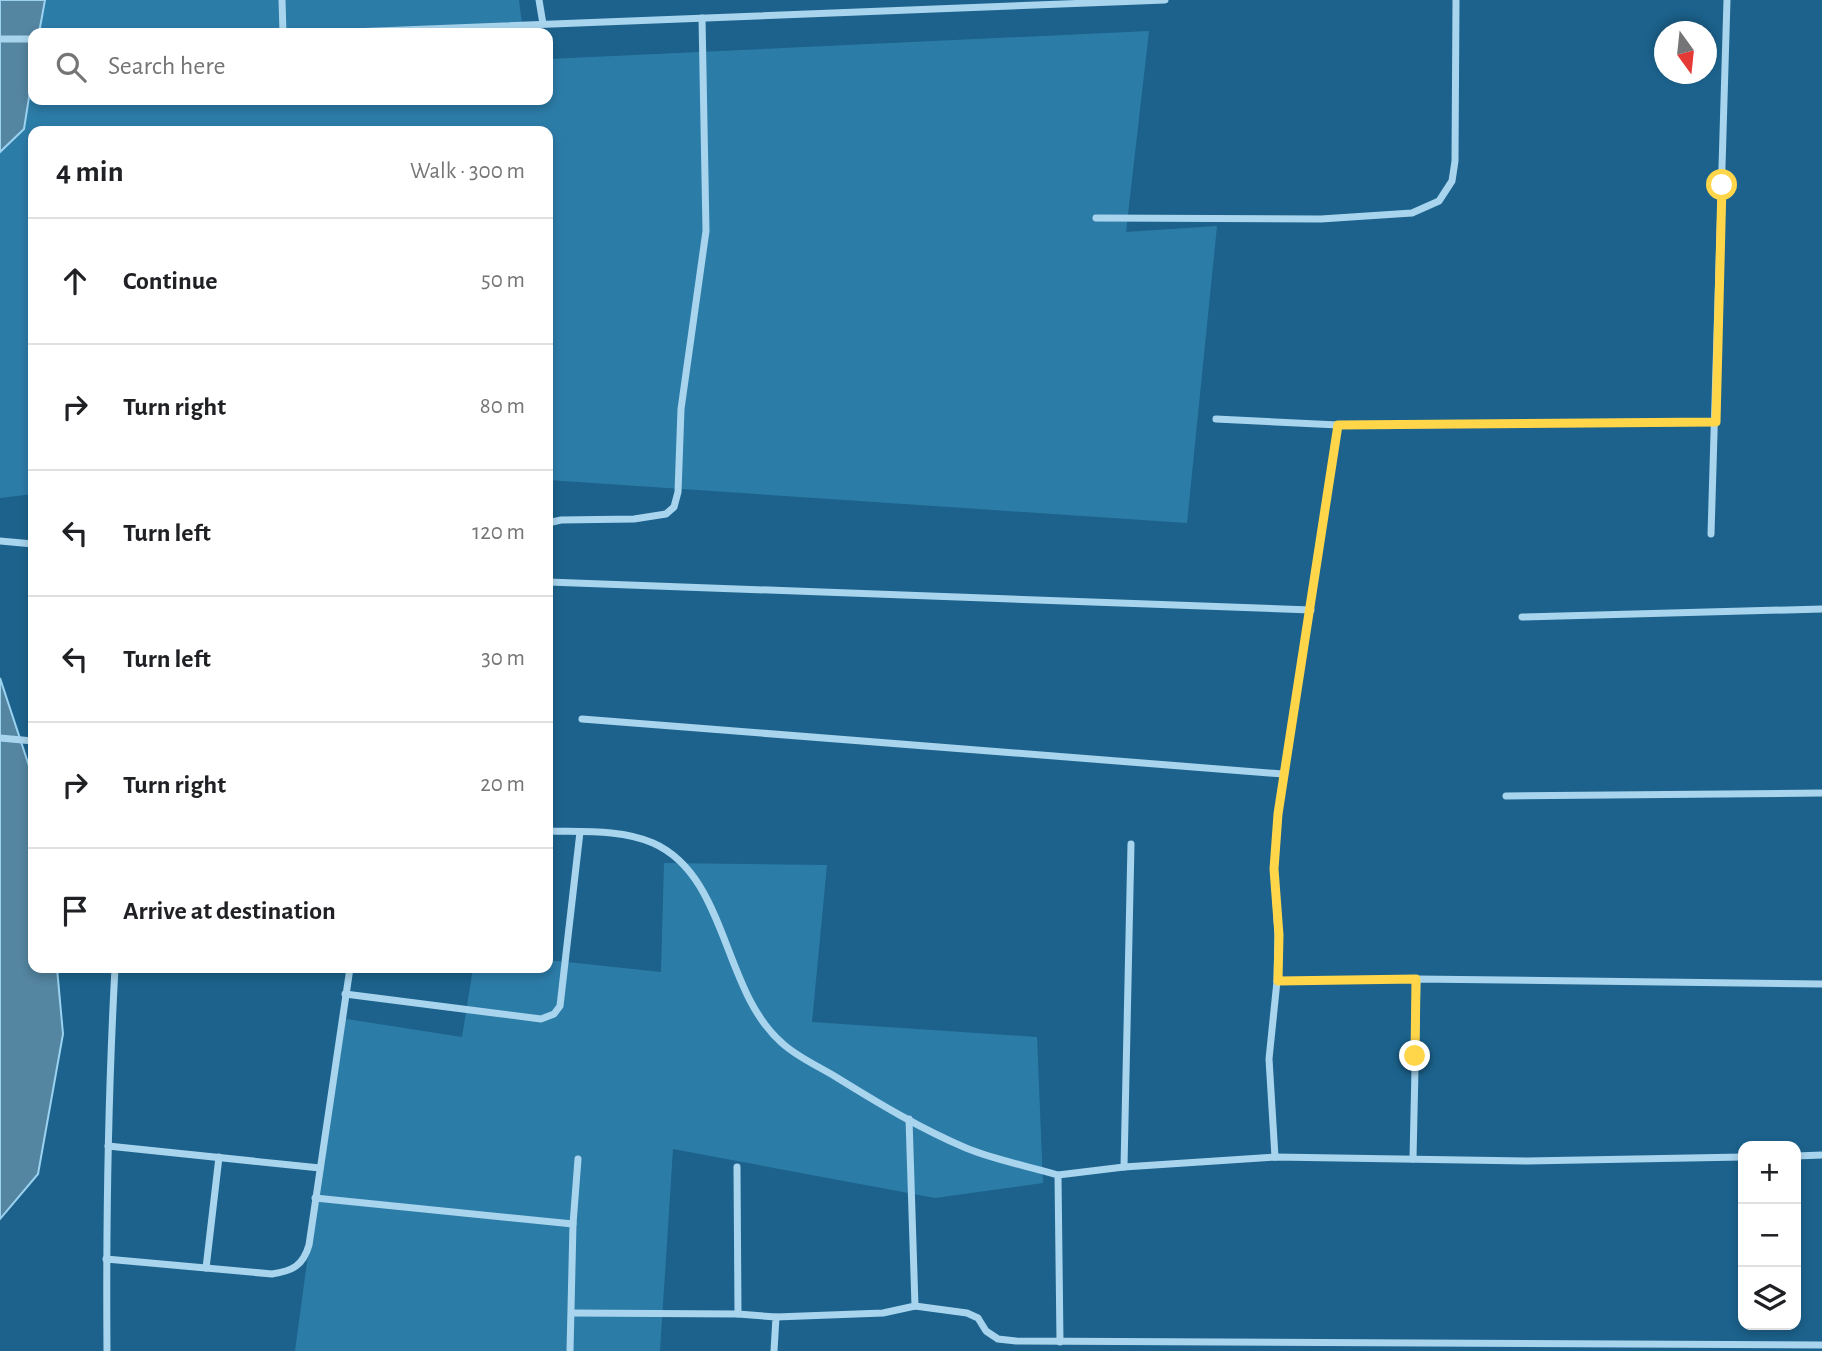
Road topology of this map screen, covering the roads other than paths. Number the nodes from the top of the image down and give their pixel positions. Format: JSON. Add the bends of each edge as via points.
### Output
{"nodes":[{"id":1,"x":282,"y":0,"type":"edge"},
{"id":2,"x":540,"y":0,"type":"edge"},
{"id":3,"x":1166,"y":0,"type":"edge"},
{"id":4,"x":1456,"y":0,"type":"edge"},
{"id":5,"x":1727,"y":0,"type":"edge"},
{"id":6,"x":994,"y":3,"type":"edge"},
{"id":7,"x":702,"y":18,"type":"junction"},
{"id":8,"x":543,"y":24,"type":"junction"},
{"id":9,"x":283,"y":28,"type":"edge"},
{"id":10,"x":447,"y":28,"type":"edge"},
{"id":11,"x":0,"y":39,"type":"edge"},
{"id":12,"x":28,"y":39,"type":"edge"},
{"id":13,"x":1096,"y":218,"type":"dead end"},
{"id":14,"x":1216,"y":419,"type":"dead end"},
{"id":15,"x":1716,"y":422,"type":"junction"},
{"id":16,"x":1338,"y":425,"type":"junction"},
{"id":17,"x":553,"y":522,"type":"edge"},
{"id":18,"x":1711,"y":534,"type":"dead end"},
{"id":19,"x":0,"y":541,"type":"edge"},
{"id":20,"x":28,"y":544,"type":"edge"},
{"id":21,"x":553,"y":582,"type":"edge"},
{"id":22,"x":1822,"y":609,"type":"edge"},
{"id":23,"x":1311,"y":610,"type":"junction"},
{"id":24,"x":1522,"y":617,"type":"dead end"},
{"id":25,"x":582,"y":719,"type":"dead end"},
{"id":26,"x":0,"y":738,"type":"edge"},
{"id":27,"x":28,"y":741,"type":"edge"},
{"id":28,"x":1283,"y":774,"type":"junction"},
{"id":29,"x":1822,"y":793,"type":"edge"},
{"id":30,"x":1506,"y":796,"type":"dead end"},
{"id":31,"x":553,"y":831,"type":"edge"},
{"id":32,"x":580,"y":832,"type":"junction"},
{"id":33,"x":1131,"y":844,"type":"dead end"},
{"id":34,"x":115,"y":973,"type":"edge"},
{"id":35,"x":349,"y":973,"type":"edge"},
{"id":36,"x":1416,"y":979,"type":"junction"},
{"id":37,"x":1278,"y":981,"type":"junction"},
{"id":38,"x":1822,"y":984,"type":"edge"},
{"id":39,"x":345,"y":995,"type":"junction"},
{"id":40,"x":909,"y":1119,"type":"junction"},
{"id":41,"x":108,"y":1146,"type":"junction"},
{"id":42,"x":1822,"y":1155,"type":"edge"},
{"id":43,"x":1801,"y":1156,"type":"edge"},
{"id":44,"x":219,"y":1157,"type":"junction"},
{"id":45,"x":1275,"y":1157,"type":"junction"},
{"id":46,"x":1738,"y":1157,"type":"edge"},
{"id":47,"x":578,"y":1159,"type":"dead end"},
{"id":48,"x":1413,"y":1159,"type":"junction"},
{"id":49,"x":737,"y":1167,"type":"dead end"},
{"id":50,"x":1124,"y":1167,"type":"junction"},
{"id":51,"x":320,"y":1168,"type":"junction"},
{"id":52,"x":1058,"y":1175,"type":"junction"},
{"id":53,"x":315,"y":1198,"type":"junction"},
{"id":54,"x":573,"y":1224,"type":"junction"},
{"id":55,"x":106,"y":1259,"type":"junction"},
{"id":56,"x":206,"y":1268,"type":"junction"},
{"id":57,"x":915,"y":1306,"type":"junction"},
{"id":58,"x":572,"y":1313,"type":"junction"},
{"id":59,"x":738,"y":1314,"type":"junction"},
{"id":60,"x":776,"y":1317,"type":"junction"},
{"id":61,"x":1060,"y":1342,"type":"junction"},
{"id":62,"x":1822,"y":1345,"type":"edge"},
{"id":63,"x":107,"y":1351,"type":"edge"},
{"id":64,"x":570,"y":1351,"type":"edge"},
{"id":65,"x":774,"y":1351,"type":"edge"}],
"edges":[{"from":1,"to":9,"type":"street"},
{"from":2,"to":8,"type":"street"},
{"from":3,"to":6,"type":"street"},
{"from":4,"to":13,"type":"street","via":[[1455,161],[1452,181],[1439,201],[1412,214],[1321,219]]},
{"from":5,"to":15,"type":"street"},
{"from":6,"to":7,"type":"street"},
{"from":7,"to":8,"type":"street"},
{"from":7,"to":17,"type":"street","via":[[706,231],[681,409],[674,507],[666,514],[634,519]]},
{"from":8,"to":10,"type":"street"},
{"from":11,"to":12,"type":"street"},
{"from":14,"to":16,"type":"street"},
{"from":15,"to":16,"type":"street"},
{"from":15,"to":18,"type":"street"},
{"from":16,"to":23,"type":"street"},
{"from":19,"to":20,"type":"street"},
{"from":21,"to":23,"type":"street"},
{"from":22,"to":24,"type":"street"},
{"from":23,"to":28,"type":"street"},
{"from":25,"to":28,"type":"street"},
{"from":26,"to":27,"type":"street"},
{"from":28,"to":37,"type":"street","via":[[1274,869]]},
{"from":29,"to":30,"type":"street"},
{"from":31,"to":32,"type":"street"},
{"from":32,"to":39,"type":"street","via":[[560,1006],[554,1014],[541,1019]]},
{"from":32,"to":40,"type":"street","via":[[622,834],[653,843],[684,864],[707,899],[748,998],[767,1028],[783,1045]]},
{"from":33,"to":50,"type":"street"},
{"from":34,"to":41,"type":"street"},
{"from":35,"to":39,"type":"street"},
{"from":36,"to":37,"type":"street"},
{"from":36,"to":38,"type":"street"},
{"from":36,"to":48,"type":"street"},
{"from":37,"to":45,"type":"street","via":[[1269,1059]]},
{"from":39,"to":51,"type":"street"},
{"from":40,"to":52,"type":"street","via":[[967,1148]]},
{"from":40,"to":57,"type":"street"},
{"from":41,"to":44,"type":"street"},
{"from":41,"to":55,"type":"street"},
{"from":42,"to":43,"type":"street"},
{"from":44,"to":51,"type":"street"},
{"from":44,"to":56,"type":"street"},
{"from":45,"to":48,"type":"street"},
{"from":45,"to":50,"type":"street"},
{"from":46,"to":48,"type":"street"},
{"from":47,"to":54,"type":"street"},
{"from":49,"to":59,"type":"street"},
{"from":50,"to":52,"type":"street"},
{"from":51,"to":53,"type":"street"},
{"from":52,"to":61,"type":"street"},
{"from":53,"to":54,"type":"street"},
{"from":53,"to":56,"type":"street","via":[[309,1245],[298,1266],[272,1274]]},
{"from":54,"to":58,"type":"street"},
{"from":55,"to":56,"type":"street"},
{"from":55,"to":63,"type":"street"},
{"from":57,"to":60,"type":"street"},
{"from":57,"to":61,"type":"street","via":[[967,1313],[998,1339]]},
{"from":58,"to":59,"type":"street"},
{"from":58,"to":64,"type":"street"},
{"from":59,"to":60,"type":"street"},
{"from":60,"to":65,"type":"street"},
{"from":61,"to":62,"type":"street"}]}
